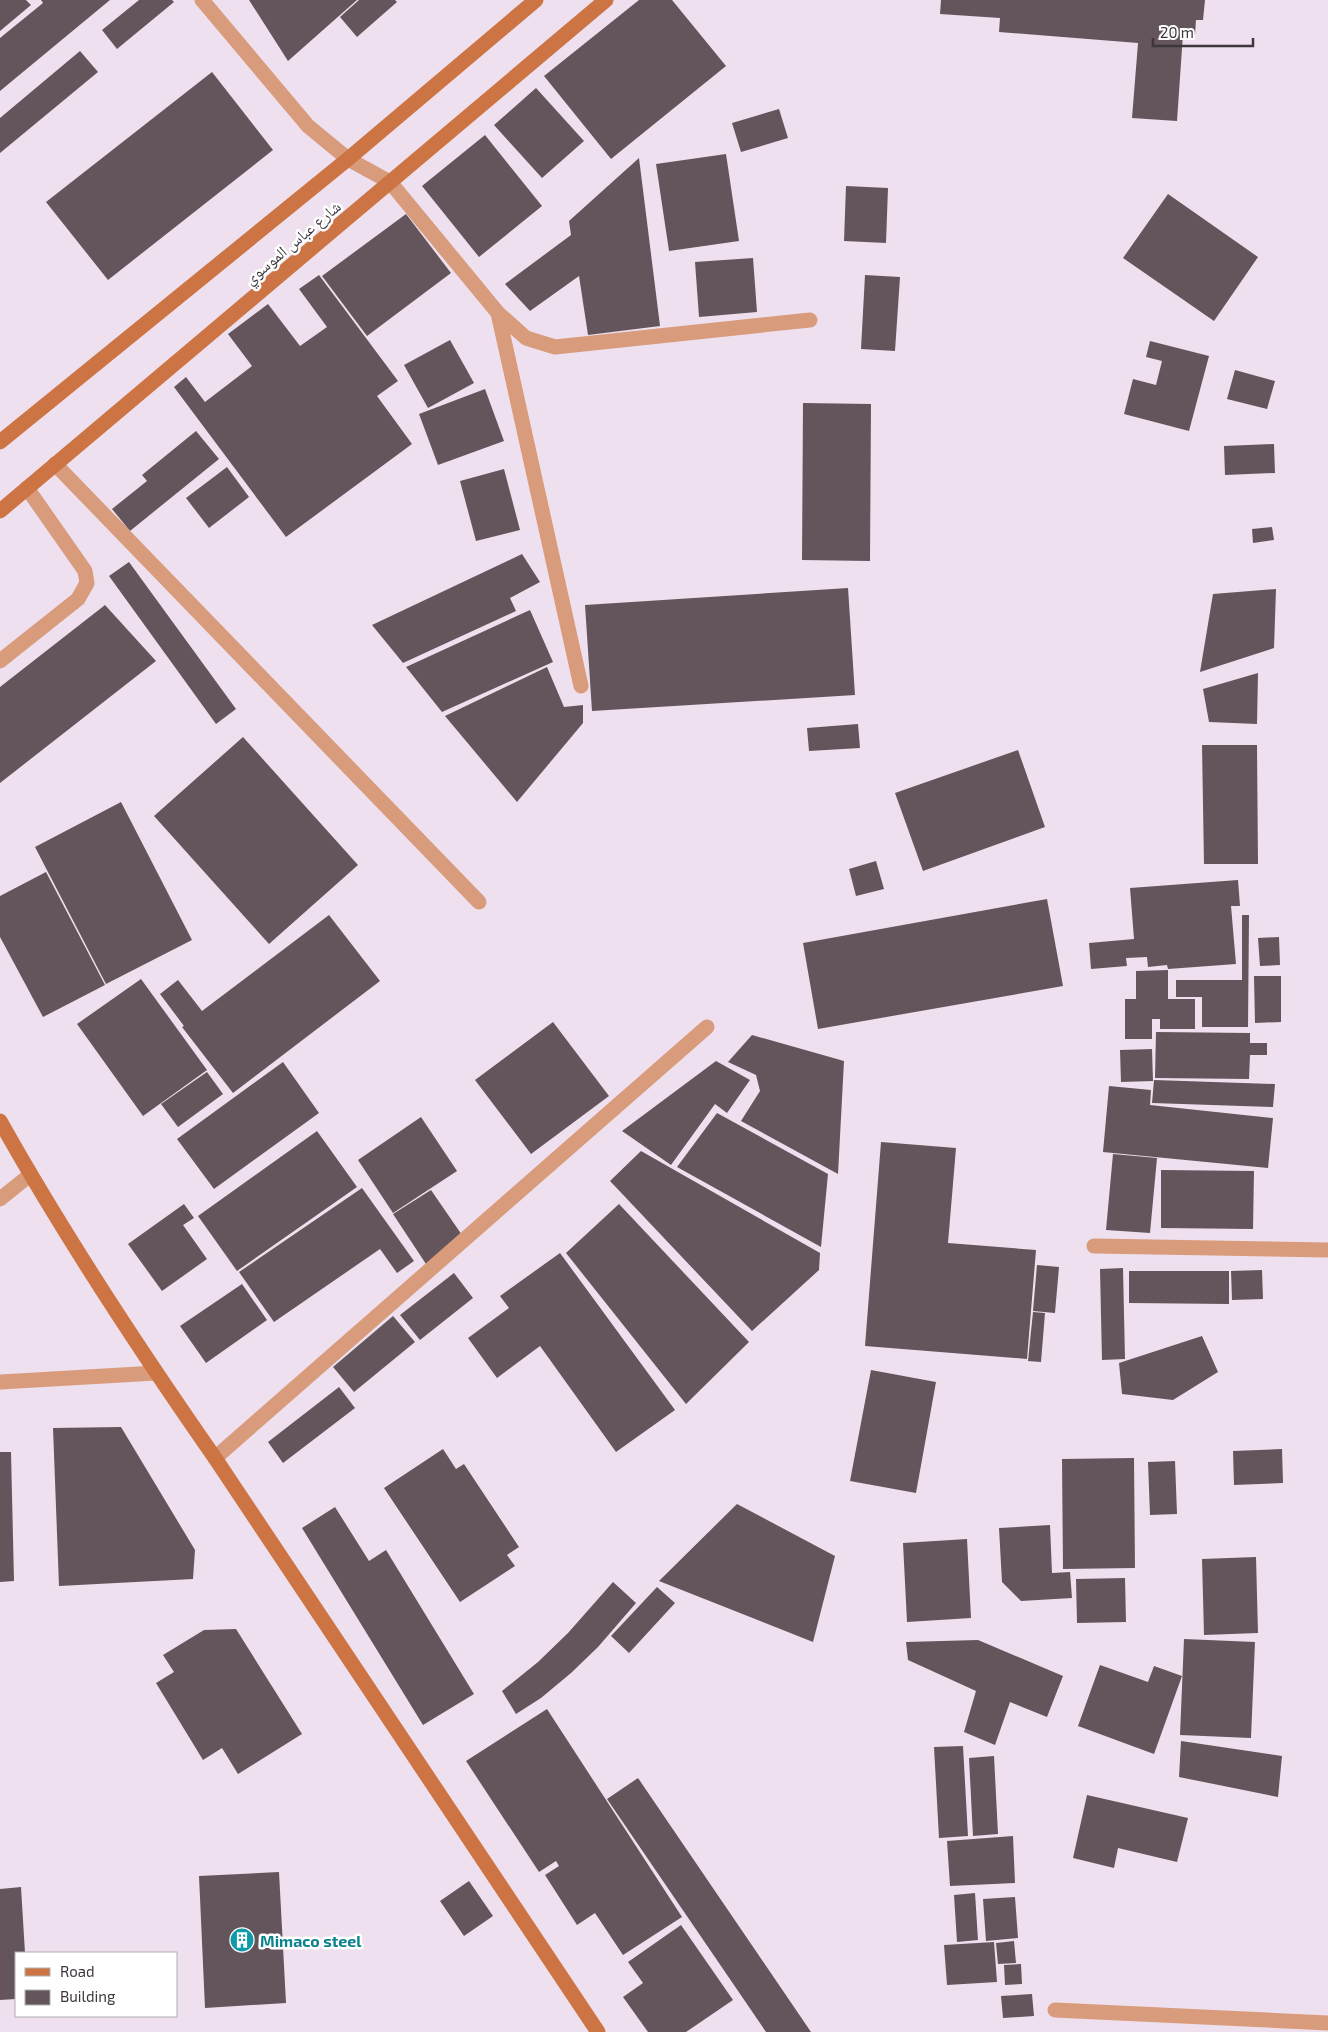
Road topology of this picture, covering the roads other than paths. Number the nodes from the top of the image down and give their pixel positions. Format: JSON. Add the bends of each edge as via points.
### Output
{"nodes":[{"id":1,"x":202,"y":0,"type":"edge"},
{"id":2,"x":536,"y":0,"type":"edge"},
{"id":3,"x":606,"y":0,"type":"edge"},
{"id":4,"x":348,"y":159,"type":"junction"},
{"id":5,"x":390,"y":182,"type":"junction"},
{"id":6,"x":498,"y":313,"type":"junction"},
{"id":7,"x":810,"y":320,"type":"dead end"},
{"id":8,"x":0,"y":442,"type":"edge"},
{"id":9,"x":55,"y":464,"type":"junction"},
{"id":10,"x":27,"y":488,"type":"junction"},
{"id":11,"x":0,"y":511,"type":"edge"},
{"id":12,"x":0,"y":661,"type":"edge"},
{"id":13,"x":581,"y":686,"type":"dead end"},
{"id":14,"x":478,"y":902,"type":"dead end"},
{"id":15,"x":707,"y":1027,"type":"dead end"},
{"id":16,"x":0,"y":1121,"type":"edge"},
{"id":17,"x":30,"y":1174,"type":"junction"},
{"id":18,"x":0,"y":1199,"type":"edge"},
{"id":19,"x":1094,"y":1246,"type":"dead end"},
{"id":20,"x":1328,"y":1250,"type":"edge"},
{"id":21,"x":156,"y":1373,"type":"junction"},
{"id":22,"x":0,"y":1382,"type":"edge"},
{"id":23,"x":215,"y":1458,"type":"junction"},
{"id":24,"x":1054,"y":2010,"type":"dead end"},
{"id":25,"x":1328,"y":2023,"type":"edge"},
{"id":26,"x":598,"y":2032,"type":"edge"}],
"edges":[{"from":1,"to":4,"type":"street","via":[[308,126]]},
{"from":2,"to":4,"type":"street","name":"شارع عباس الموسوي"},
{"from":3,"to":5,"type":"street","name":"شارع عباس الموسوي"},
{"from":4,"to":5,"type":"street"},
{"from":4,"to":8,"type":"street","name":"شارع عباس الموسوي"},
{"from":5,"to":6,"type":"street"},
{"from":5,"to":9,"type":"street","name":"شارع عباس الموسوي"},
{"from":6,"to":7,"type":"street","via":[[526,338],[555,347]]},
{"from":6,"to":13,"type":"street"},
{"from":9,"to":10,"type":"street","name":"شارع عباس الموسوي"},
{"from":9,"to":14,"type":"street"},
{"from":10,"to":11,"type":"street","name":"شارع عباس الموسوي"},
{"from":10,"to":12,"type":"street","via":[[85,571],[87,583],[78,599]]},
{"from":15,"to":23,"type":"street"},
{"from":16,"to":17,"type":"street"},
{"from":17,"to":18,"type":"street"},
{"from":17,"to":21,"type":"street"},
{"from":19,"to":20,"type":"street"},
{"from":21,"to":22,"type":"street"},
{"from":21,"to":23,"type":"street"},
{"from":23,"to":26,"type":"street"},
{"from":24,"to":25,"type":"street"}]}
